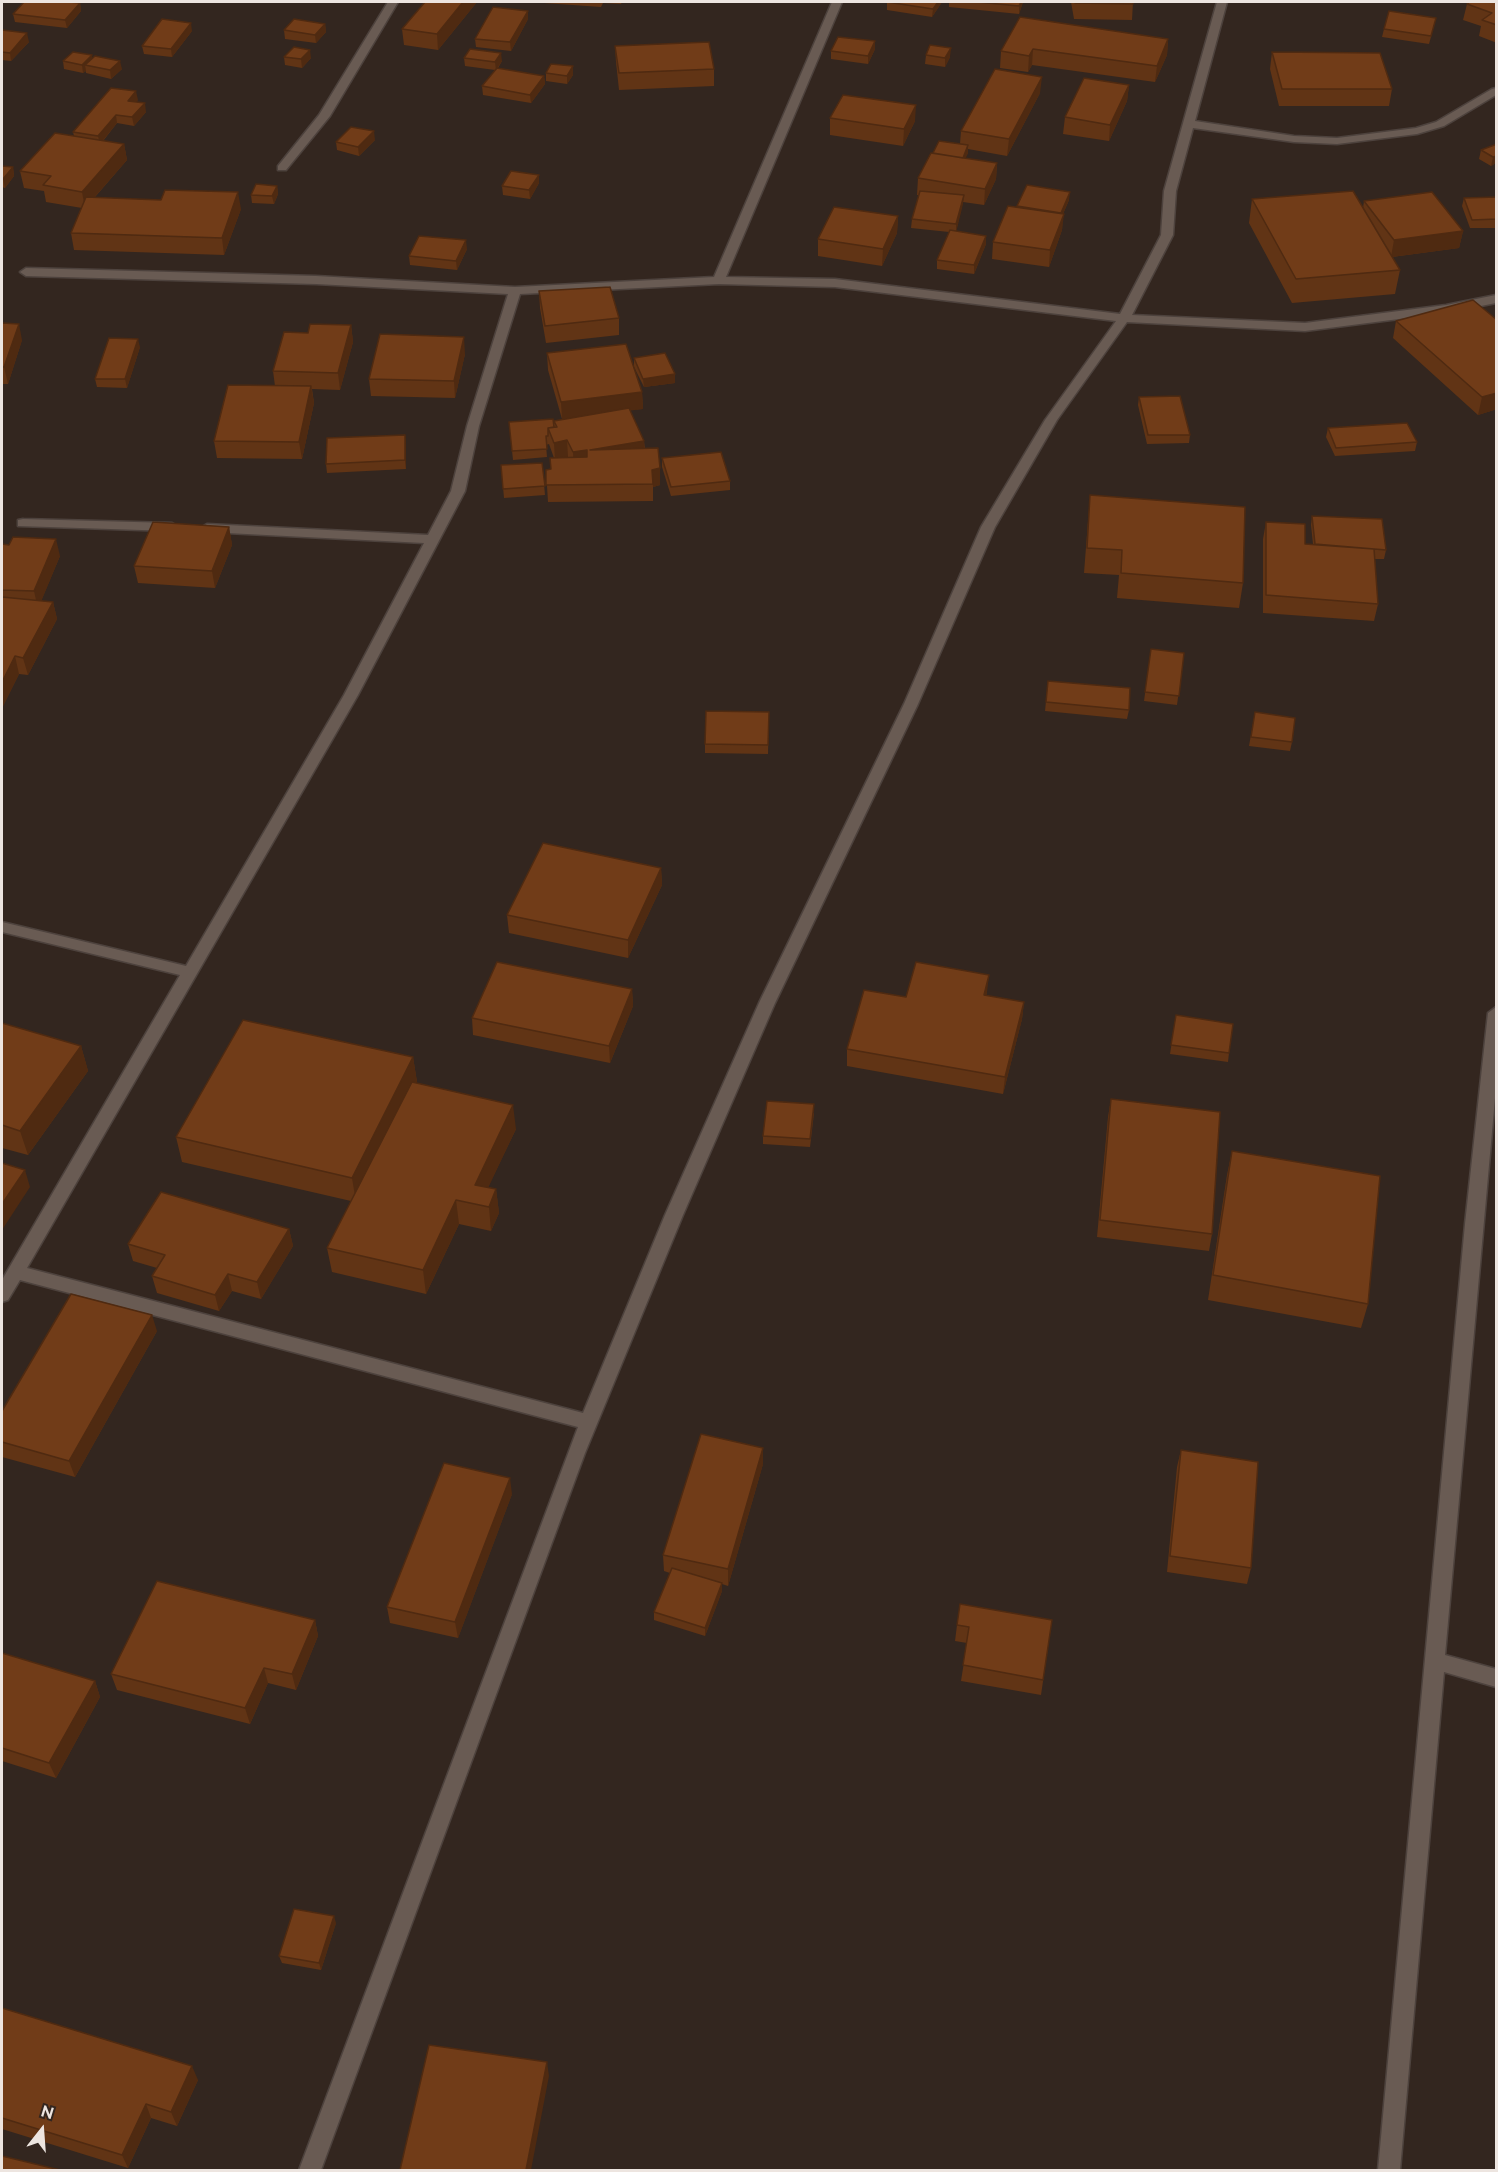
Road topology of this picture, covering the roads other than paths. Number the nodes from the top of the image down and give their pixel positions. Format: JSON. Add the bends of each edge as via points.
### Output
{"nodes":[{"id":1,"x":393,"y":2,"type":"edge"},
{"id":2,"x":837,"y":2,"type":"edge"},
{"id":3,"x":1222,"y":2,"type":"edge"},
{"id":4,"x":1497,"y":91,"type":"edge"},
{"id":5,"x":1191,"y":124,"type":"junction"},
{"id":6,"x":282,"y":168,"type":"dead end"},
{"id":7,"x":26,"y":272,"type":"dead end"},
{"id":8,"x":719,"y":280,"type":"junction"},
{"id":9,"x":515,"y":291,"type":"junction"},
{"id":10,"x":1497,"y":299,"type":"edge"},
{"id":11,"x":1124,"y":318,"type":"junction"},
{"id":12,"x":23,"y":523,"type":"dead end"},
{"id":13,"x":433,"y":539,"type":"junction"},
{"id":14,"x":2,"y":927,"type":"edge"},
{"id":15,"x":189,"y":972,"type":"junction"},
{"id":16,"x":1497,"y":1013,"type":"edge"},
{"id":17,"x":15,"y":1272,"type":"junction"},
{"id":18,"x":2,"y":1295,"type":"edge"},
{"id":19,"x":589,"y":1422,"type":"junction"},
{"id":20,"x":1435,"y":1661,"type":"junction"},
{"id":21,"x":1497,"y":1678,"type":"edge"},
{"id":22,"x":310,"y":2170,"type":"edge"},
{"id":23,"x":1389,"y":2170,"type":"edge"}],
"edges":[{"from":1,"to":6,"type":"street","via":[[324,116]]},
{"from":2,"to":8,"type":"street"},
{"from":3,"to":5,"type":"street"},
{"from":4,"to":5,"type":"street","via":[[1440,124],[1417,131],[1337,141]]},
{"from":5,"to":11,"type":"street","via":[[1170,191],[1167,235]]},
{"from":7,"to":9,"type":"street","via":[[316,280]]},
{"from":8,"to":9,"type":"street"},
{"from":8,"to":11,"type":"street","via":[[879,286],[935,297]]},
{"from":9,"to":13,"type":"street","via":[[473,426],[458,491]]},
{"from":10,"to":11,"type":"street","via":[[1305,327]]},
{"from":11,"to":19,"type":"street","via":[[1051,420],[988,527],[911,704],[767,1003]]},
{"from":12,"to":13,"type":"street"},
{"from":13,"to":15,"type":"street","via":[[351,695]]},
{"from":14,"to":15,"type":"street"},
{"from":15,"to":17,"type":"street"},
{"from":16,"to":20,"type":"street"},
{"from":17,"to":18,"type":"street"},
{"from":17,"to":19,"type":"street"},
{"from":19,"to":22,"type":"street"},
{"from":20,"to":21,"type":"street"},
{"from":20,"to":23,"type":"street"}]}
